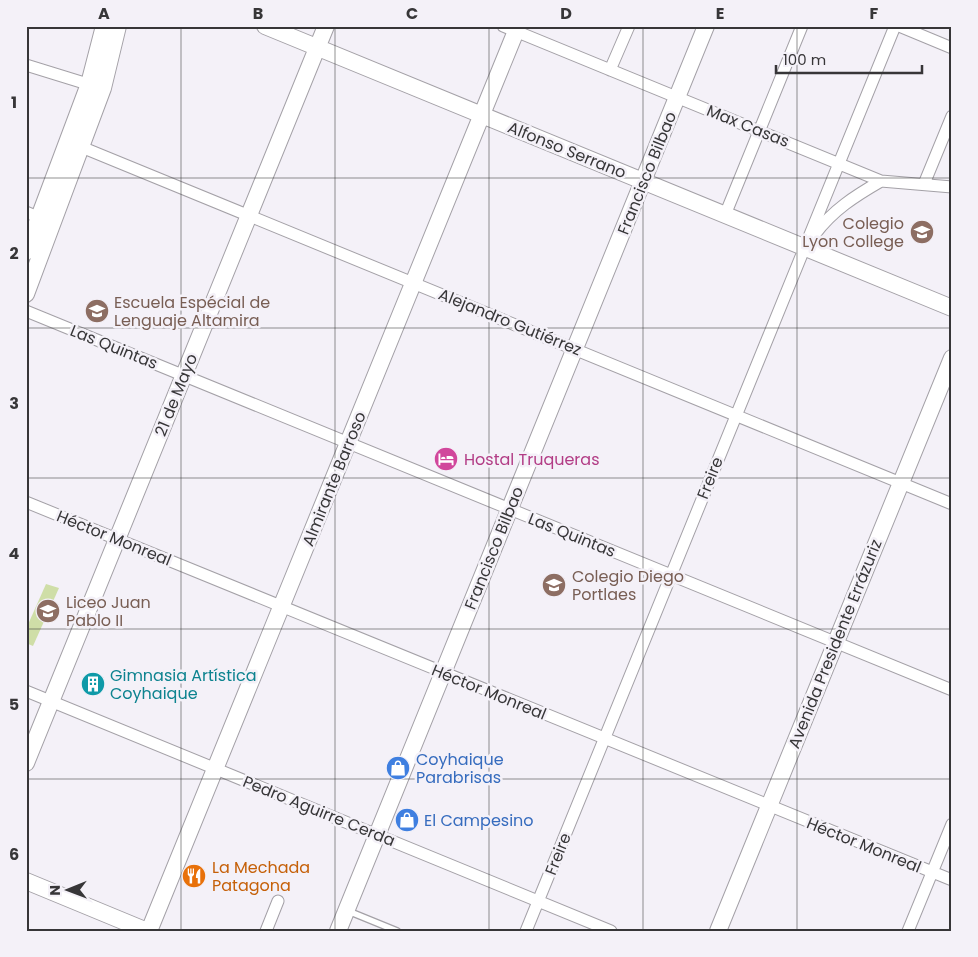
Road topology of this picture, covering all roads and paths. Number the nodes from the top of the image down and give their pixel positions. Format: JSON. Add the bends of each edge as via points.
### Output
{"nodes":[{"id":1,"x":104,"y":26,"type":"edge"},
{"id":2,"x":118,"y":26,"type":"edge"},
{"id":3,"x":265,"y":26,"type":"edge"},
{"id":4,"x":326,"y":26,"type":"edge"},
{"id":5,"x":629,"y":26,"type":"edge"},
{"id":6,"x":706,"y":26,"type":"edge"},
{"id":7,"x":802,"y":26,"type":"edge"},
{"id":8,"x":895,"y":26,"type":"edge"},
{"id":9,"x":899,"y":26,"type":"edge"},
{"id":10,"x":512,"y":28,"type":"edge"},
{"id":11,"x":318,"y":48,"type":"junction"},
{"id":12,"x":952,"y":48,"type":"edge"},
{"id":13,"x":26,"y":65,"type":"edge"},
{"id":14,"x":610,"y":70,"type":"junction"},
{"id":15,"x":96,"y":86,"type":"junction"},
{"id":16,"x":677,"y":98,"type":"junction"},
{"id":17,"x":482,"y":115,"type":"junction"},
{"id":18,"x":952,"y":116,"type":"edge"},
{"id":19,"x":759,"y":131,"type":"junction"},
{"id":20,"x":75,"y":144,"type":"junction"},
{"id":21,"x":839,"y":164,"type":"junction"},
{"id":22,"x":881,"y":181,"type":"junction"},
{"id":23,"x":643,"y":182,"type":"junction"},
{"id":24,"x":924,"y":184,"type":"junction"},
{"id":25,"x":952,"y":187,"type":"edge"},
{"id":26,"x":249,"y":215,"type":"junction"},
{"id":27,"x":725,"y":215,"type":"junction"},
{"id":28,"x":40,"y":218,"type":"edge"},
{"id":29,"x":805,"y":248,"type":"junction"},
{"id":30,"x":26,"y":252,"type":"edge"},
{"id":31,"x":414,"y":283,"type":"junction"},
{"id":32,"x":26,"y":294,"type":"edge"},
{"id":33,"x":952,"y":308,"type":"edge"},
{"id":34,"x":26,"y":311,"type":"edge"},
{"id":35,"x":575,"y":349,"type":"junction"},
{"id":36,"x":952,"y":358,"type":"edge"},
{"id":37,"x":184,"y":375,"type":"junction"},
{"id":38,"x":736,"y":415,"type":"junction"},
{"id":39,"x":348,"y":443,"type":"junction"},
{"id":40,"x":901,"y":483,"type":"junction"},
{"id":41,"x":26,"y":502,"type":"edge"},
{"id":42,"x":952,"y":504,"type":"edge"},
{"id":43,"x":510,"y":509,"type":"junction"},
{"id":44,"x":117,"y":540,"type":"junction"},
{"id":45,"x":671,"y":575,"type":"junction"},
{"id":46,"x":281,"y":607,"type":"junction"},
{"id":47,"x":836,"y":643,"type":"junction"},
{"id":48,"x":443,"y":673,"type":"junction"},
{"id":49,"x":952,"y":690,"type":"edge"},
{"id":50,"x":26,"y":691,"type":"edge"},
{"id":51,"x":51,"y":701,"type":"junction"},
{"id":52,"x":604,"y":740,"type":"junction"},
{"id":53,"x":26,"y":763,"type":"edge"},
{"id":54,"x":216,"y":768,"type":"junction"},
{"id":55,"x":769,"y":807,"type":"junction"},
{"id":56,"x":952,"y":824,"type":"edge"},
{"id":57,"x":377,"y":835,"type":"junction"},
{"id":58,"x":932,"y":872,"type":"junction"},
{"id":59,"x":952,"y":880,"type":"edge"},
{"id":60,"x":26,"y":881,"type":"edge"},
{"id":61,"x":278,"y":901,"type":"dead end"},
{"id":62,"x":538,"y":901,"type":"junction"},
{"id":63,"x":346,"y":910,"type":"junction"},
{"id":64,"x":148,"y":931,"type":"edge"},
{"id":65,"x":266,"y":931,"type":"edge"},
{"id":66,"x":338,"y":931,"type":"edge"},
{"id":67,"x":396,"y":931,"type":"edge"},
{"id":68,"x":526,"y":931,"type":"edge"},
{"id":69,"x":611,"y":931,"type":"edge"},
{"id":70,"x":718,"y":931,"type":"edge"},
{"id":71,"x":908,"y":931,"type":"edge"}],
"edges":[{"from":1,"to":15,"type":"street"},
{"from":2,"to":15,"type":"street"},
{"from":3,"to":11,"type":"street","name":"Alfonso Serrano"},
{"from":4,"to":11,"type":"street","name":"21 de Mayo"},
{"from":5,"to":14,"type":"street"},
{"from":6,"to":16,"type":"street","name":"Francisco Bilbao"},
{"from":7,"to":19,"type":"street"},
{"from":8,"to":21,"type":"street","name":"Freire"},
{"from":9,"to":12,"type":"street"},
{"from":10,"to":14,"type":"street","name":"Max Casas"},
{"from":10,"to":17,"type":"street","name":"Almirante Barroso"},
{"from":11,"to":17,"type":"street","name":"Alfonso Serrano"},
{"from":11,"to":26,"type":"street","name":"21 de Mayo"},
{"from":13,"to":15,"type":"street"},
{"from":14,"to":16,"type":"street","name":"Max Casas"},
{"from":15,"to":20,"type":"street"},
{"from":16,"to":19,"type":"street","name":"Max Casas"},
{"from":16,"to":23,"type":"street","name":"Francisco Bilbao"},
{"from":17,"to":23,"type":"street","name":"Alfonso Serrano"},
{"from":17,"to":31,"type":"street","name":"Almirante Barroso"},
{"from":18,"to":24,"type":"street"},
{"from":19,"to":21,"type":"street","name":"Max Casas"},
{"from":19,"to":27,"type":"street"},
{"from":20,"to":26,"type":"street","name":"Alejandro Gutiérrez"},
{"from":20,"to":28,"type":"street"},
{"from":21,"to":22,"type":"street","name":"Max Casas"},
{"from":21,"to":29,"type":"street","name":"Freire"},
{"from":22,"to":24,"type":"street","name":"Max Casas"},
{"from":22,"to":29,"type":"street","via":[[848,200],[827,218]]},
{"from":23,"to":27,"type":"street","name":"Alfonso Serrano"},
{"from":23,"to":35,"type":"street","name":"Francisco Bilbao"},
{"from":24,"to":25,"type":"street","name":"Max Casas"},
{"from":26,"to":31,"type":"street","name":"Alejandro Gutiérrez"},
{"from":26,"to":37,"type":"street","name":"21 de Mayo"},
{"from":27,"to":29,"type":"street","name":"Alfonso Serrano"},
{"from":28,"to":30,"type":"street"},
{"from":28,"to":32,"type":"street"},
{"from":29,"to":33,"type":"street","name":"Alfonso Serrano"},
{"from":29,"to":38,"type":"street","name":"Freire"},
{"from":31,"to":35,"type":"street","name":"Alejandro Gutiérrez"},
{"from":31,"to":39,"type":"street","name":"Almirante Barroso"},
{"from":34,"to":37,"type":"street","name":"Las Quintas"},
{"from":35,"to":38,"type":"street","name":"Alejandro Gutiérrez"},
{"from":35,"to":43,"type":"street","name":"Francisco Bilbao"},
{"from":36,"to":40,"type":"street","name":"Avenida Presidente Errázuriz"},
{"from":37,"to":39,"type":"street","name":"Las Quintas"},
{"from":37,"to":44,"type":"street","name":"21 de Mayo"},
{"from":38,"to":40,"type":"street","name":"Alejandro Gutiérrez"},
{"from":38,"to":45,"type":"street","name":"Freire"},
{"from":39,"to":43,"type":"street","name":"Las Quintas"},
{"from":39,"to":46,"type":"street","name":"Almirante Barroso"},
{"from":40,"to":42,"type":"street","name":"Alejandro Gutiérrez"},
{"from":40,"to":47,"type":"street","name":"Avenida Presidente Errázuriz"},
{"from":41,"to":44,"type":"street","name":"Héctor Monreal"},
{"from":43,"to":45,"type":"street","name":"Las Quintas"},
{"from":43,"to":48,"type":"street","name":"Francisco Bilbao"},
{"from":44,"to":46,"type":"street","name":"Héctor Monreal"},
{"from":44,"to":51,"type":"street","name":"21 de Mayo"},
{"from":45,"to":47,"type":"street","name":"Las Quintas"},
{"from":45,"to":52,"type":"street","name":"Freire"},
{"from":46,"to":48,"type":"street","name":"Héctor Monreal"},
{"from":46,"to":54,"type":"street","name":"Almirante Barroso"},
{"from":47,"to":49,"type":"street","name":"Las Quintas"},
{"from":47,"to":55,"type":"street","name":"Avenida Presidente Errázuriz"},
{"from":48,"to":52,"type":"street","name":"Héctor Monreal"},
{"from":48,"to":57,"type":"street","name":"Francisco Bilbao"},
{"from":50,"to":51,"type":"street","name":"Pedro Aguirre Cerda"},
{"from":51,"to":53,"type":"street","name":"21 de Mayo"},
{"from":51,"to":54,"type":"street","name":"Pedro Aguirre Cerda"},
{"from":52,"to":55,"type":"street","name":"Héctor Monreal"},
{"from":52,"to":62,"type":"street","name":"Freire"},
{"from":54,"to":57,"type":"street","name":"Pedro Aguirre Cerda"},
{"from":54,"to":64,"type":"street","name":"Almirante Barroso"},
{"from":55,"to":58,"type":"street","name":"Héctor Monreal"},
{"from":55,"to":70,"type":"street","name":"Avenida Presidente Errázuriz"},
{"from":56,"to":58,"type":"street"},
{"from":57,"to":62,"type":"street","name":"Pedro Aguirre Cerda"},
{"from":57,"to":63,"type":"street","name":"Francisco Bilbao"},
{"from":58,"to":59,"type":"street","name":"Héctor Monreal"},
{"from":58,"to":71,"type":"street"},
{"from":60,"to":64,"type":"street"},
{"from":61,"to":65,"type":"street"},
{"from":62,"to":68,"type":"street","name":"Freire"},
{"from":62,"to":69,"type":"street","name":"Pedro Aguirre Cerda"},
{"from":63,"to":66,"type":"street","name":"Francisco Bilbao"},
{"from":63,"to":67,"type":"lane"}]}
